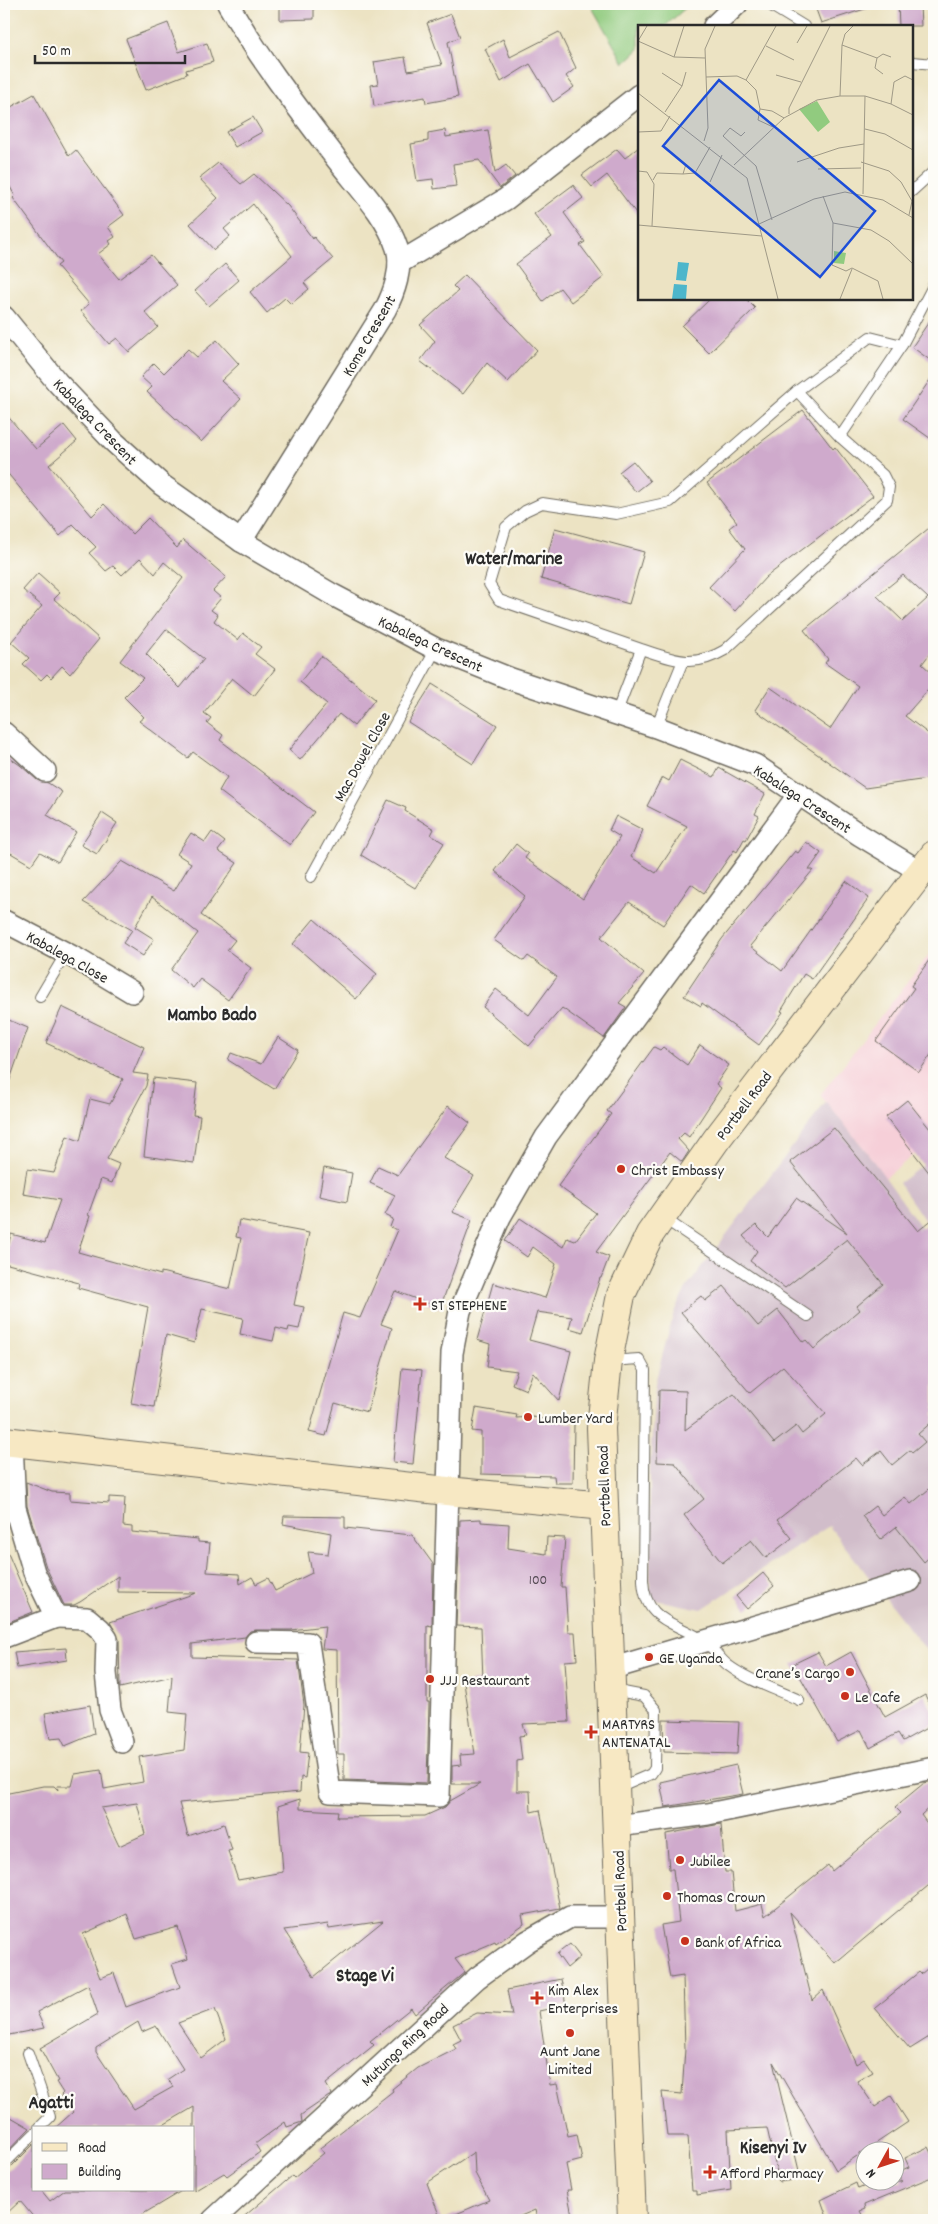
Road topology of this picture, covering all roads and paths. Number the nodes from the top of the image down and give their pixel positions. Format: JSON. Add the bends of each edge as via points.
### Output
{"nodes":[{"id":1,"x":228,"y":4,"type":"edge"},
{"id":2,"x":737,"y":4,"type":"edge"},
{"id":3,"x":768,"y":4,"type":"edge"},
{"id":4,"x":715,"y":25,"type":"edge"},
{"id":5,"x":802,"y":25,"type":"edge"},
{"id":6,"x":913,"y":62,"type":"edge"},
{"id":7,"x":934,"y":64,"type":"edge"},
{"id":8,"x":638,"y":96,"type":"edge"},
{"id":9,"x":934,"y":171,"type":"edge"},
{"id":10,"x":913,"y":190,"type":"edge"},
{"id":11,"x":399,"y":263,"type":"junction"},
{"id":12,"x":934,"y":284,"type":"edge"},
{"id":13,"x":4,"y":317,"type":"edge"},
{"id":14,"x":902,"y":345,"type":"junction"},
{"id":15,"x":797,"y":391,"type":"junction"},
{"id":16,"x":840,"y":437,"type":"junction"},
{"id":17,"x":241,"y":541,"type":"junction"},
{"id":18,"x":436,"y":649,"type":"junction"},
{"id":19,"x":641,"y":649,"type":"junction"},
{"id":20,"x":682,"y":662,"type":"junction"},
{"id":21,"x":616,"y":714,"type":"junction"},
{"id":22,"x":656,"y":727,"type":"junction"},
{"id":23,"x":4,"y":733,"type":"edge"},
{"id":24,"x":45,"y":771,"type":"dead end"},
{"id":25,"x":800,"y":794,"type":"junction"},
{"id":26,"x":928,"y":864,"type":"edge"},
{"id":27,"x":310,"y":877,"type":"dead end"},
{"id":28,"x":4,"y":921,"type":"edge"},
{"id":29,"x":66,"y":952,"type":"junction"},
{"id":30,"x":132,"y":992,"type":"dead end"},
{"id":31,"x":40,"y":997,"type":"dead end"},
{"id":32,"x":662,"y":1217,"type":"junction"},
{"id":33,"x":808,"y":1316,"type":"dead end"},
{"id":34,"x":608,"y":1361,"type":"junction"},
{"id":35,"x":8,"y":1441,"type":"edge"},
{"id":36,"x":446,"y":1491,"type":"junction"},
{"id":37,"x":604,"y":1506,"type":"junction"},
{"id":38,"x":910,"y":1581,"type":"dead end"},
{"id":39,"x":56,"y":1617,"type":"junction"},
{"id":40,"x":4,"y":1638,"type":"edge"},
{"id":41,"x":256,"y":1642,"type":"dead end"},
{"id":42,"x":705,"y":1642,"type":"junction"},
{"id":43,"x":611,"y":1680,"type":"junction"},
{"id":44,"x":799,"y":1700,"type":"dead end"},
{"id":45,"x":122,"y":1742,"type":"dead end"},
{"id":46,"x":934,"y":1768,"type":"edge"},
{"id":47,"x":615,"y":1789,"type":"junction"},
{"id":48,"x":617,"y":1826,"type":"junction"},
{"id":49,"x":620,"y":1917,"type":"junction"},
{"id":50,"x":28,"y":2052,"type":"dead end"},
{"id":51,"x":41,"y":2126,"type":"edge"},
{"id":52,"x":32,"y":2136,"type":"edge"},
{"id":53,"x":4,"y":2164,"type":"edge"},
{"id":54,"x":213,"y":2220,"type":"edge"},
{"id":55,"x":632,"y":2220,"type":"edge"}],
"edges":[{"from":1,"to":11,"type":"street","name":"Kome Crescent","via":[[273,76],[382,219],[397,250]]},
{"from":2,"to":4,"type":"street"},
{"from":3,"to":5,"type":"lane"},
{"from":6,"to":7,"type":"lane"},
{"from":8,"to":11,"type":"street","via":[[506,198]]},
{"from":9,"to":10,"type":"lane"},
{"from":11,"to":17,"type":"street","name":"Kome Crescent","via":[[393,293],[385,310]]},
{"from":12,"to":14,"type":"lane"},
{"from":13,"to":17,"type":"street","name":"Kabalega Crescent","via":[[57,382],[113,441],[162,485]]},
{"from":14,"to":15,"type":"lane","via":[[870,337]]},
{"from":14,"to":16,"type":"lane"},
{"from":15,"to":16,"type":"lane"},
{"from":15,"to":19,"type":"lane","via":[[670,502],[616,514],[542,503],[525,511],[506,527],[489,584],[499,600]]},
{"from":16,"to":20,"type":"lane","via":[[883,475],[889,487],[887,500],[726,650],[709,659]]},
{"from":17,"to":18,"type":"street","name":"Kabalega Crescent","via":[[333,595]]},
{"from":18,"to":21,"type":"street","name":"Kabalega Crescent","via":[[511,679]]},
{"from":18,"to":27,"type":"lane","name":"Mac Dowel Close"},
{"from":19,"to":20,"type":"lane"},
{"from":19,"to":21,"type":"lane"},
{"from":20,"to":22,"type":"lane"},
{"from":21,"to":22,"type":"street","name":"Kabalega Crescent"},
{"from":22,"to":25,"type":"street","name":"Kabalega Crescent","via":[[755,765]]},
{"from":23,"to":24,"type":"street"},
{"from":25,"to":26,"type":"street","name":"Kabalega Crescent","via":[[860,835]]},
{"from":25,"to":36,"type":"street","via":[[546,1138],[500,1217],[460,1311],[452,1353]]},
{"from":26,"to":32,"type":"main road","name":"Portbell Road","via":[[716,1140]]},
{"from":28,"to":29,"type":"street","name":"Kabalega Close"},
{"from":29,"to":30,"type":"street","name":"Kabalega Close"},
{"from":29,"to":31,"type":"lane"},
{"from":32,"to":33,"type":"lane"},
{"from":32,"to":34,"type":"main road","name":"Portbell Road","via":[[650,1234],[621,1295]]},
{"from":34,"to":37,"type":"main road","name":"Portbell Road","via":[[601,1428]]},
{"from":34,"to":42,"type":"lane","via":[[639,1359],[645,1370],[644,1595],[649,1607],[666,1621]]},
{"from":35,"to":36,"type":"main road"},
{"from":35,"to":39,"type":"street","via":[[15,1508],[34,1572]]},
{"from":36,"to":37,"type":"main road"},
{"from":36,"to":41,"type":"street","via":[[439,1796],[330,1792],[308,1643]]},
{"from":37,"to":43,"type":"main road","name":"Portbell Road"},
{"from":38,"to":42,"type":"street"},
{"from":39,"to":40,"type":"street"},
{"from":39,"to":45,"type":"street","via":[[87,1618],[107,1639],[110,1710]]},
{"from":42,"to":43,"type":"street"},
{"from":42,"to":44,"type":"lane","via":[[738,1672]]},
{"from":43,"to":47,"type":"main road","name":"Portbell Road"},
{"from":43,"to":47,"type":"lane","via":[[644,1696],[656,1710],[655,1768],[651,1774]]},
{"from":46,"to":48,"type":"street","via":[[708,1814]]},
{"from":47,"to":48,"type":"main road","name":"Portbell Road"},
{"from":48,"to":49,"type":"main road","name":"Portbell Road"},
{"from":49,"to":54,"type":"street","name":"Mutungo Ring Road","via":[[570,1917],[528,1941],[477,1978]]},
{"from":49,"to":55,"type":"main road","name":"Portbell Road"},
{"from":50,"to":51,"type":"lane","via":[[50,2117]]},
{"from":52,"to":53,"type":"lane"}]}
